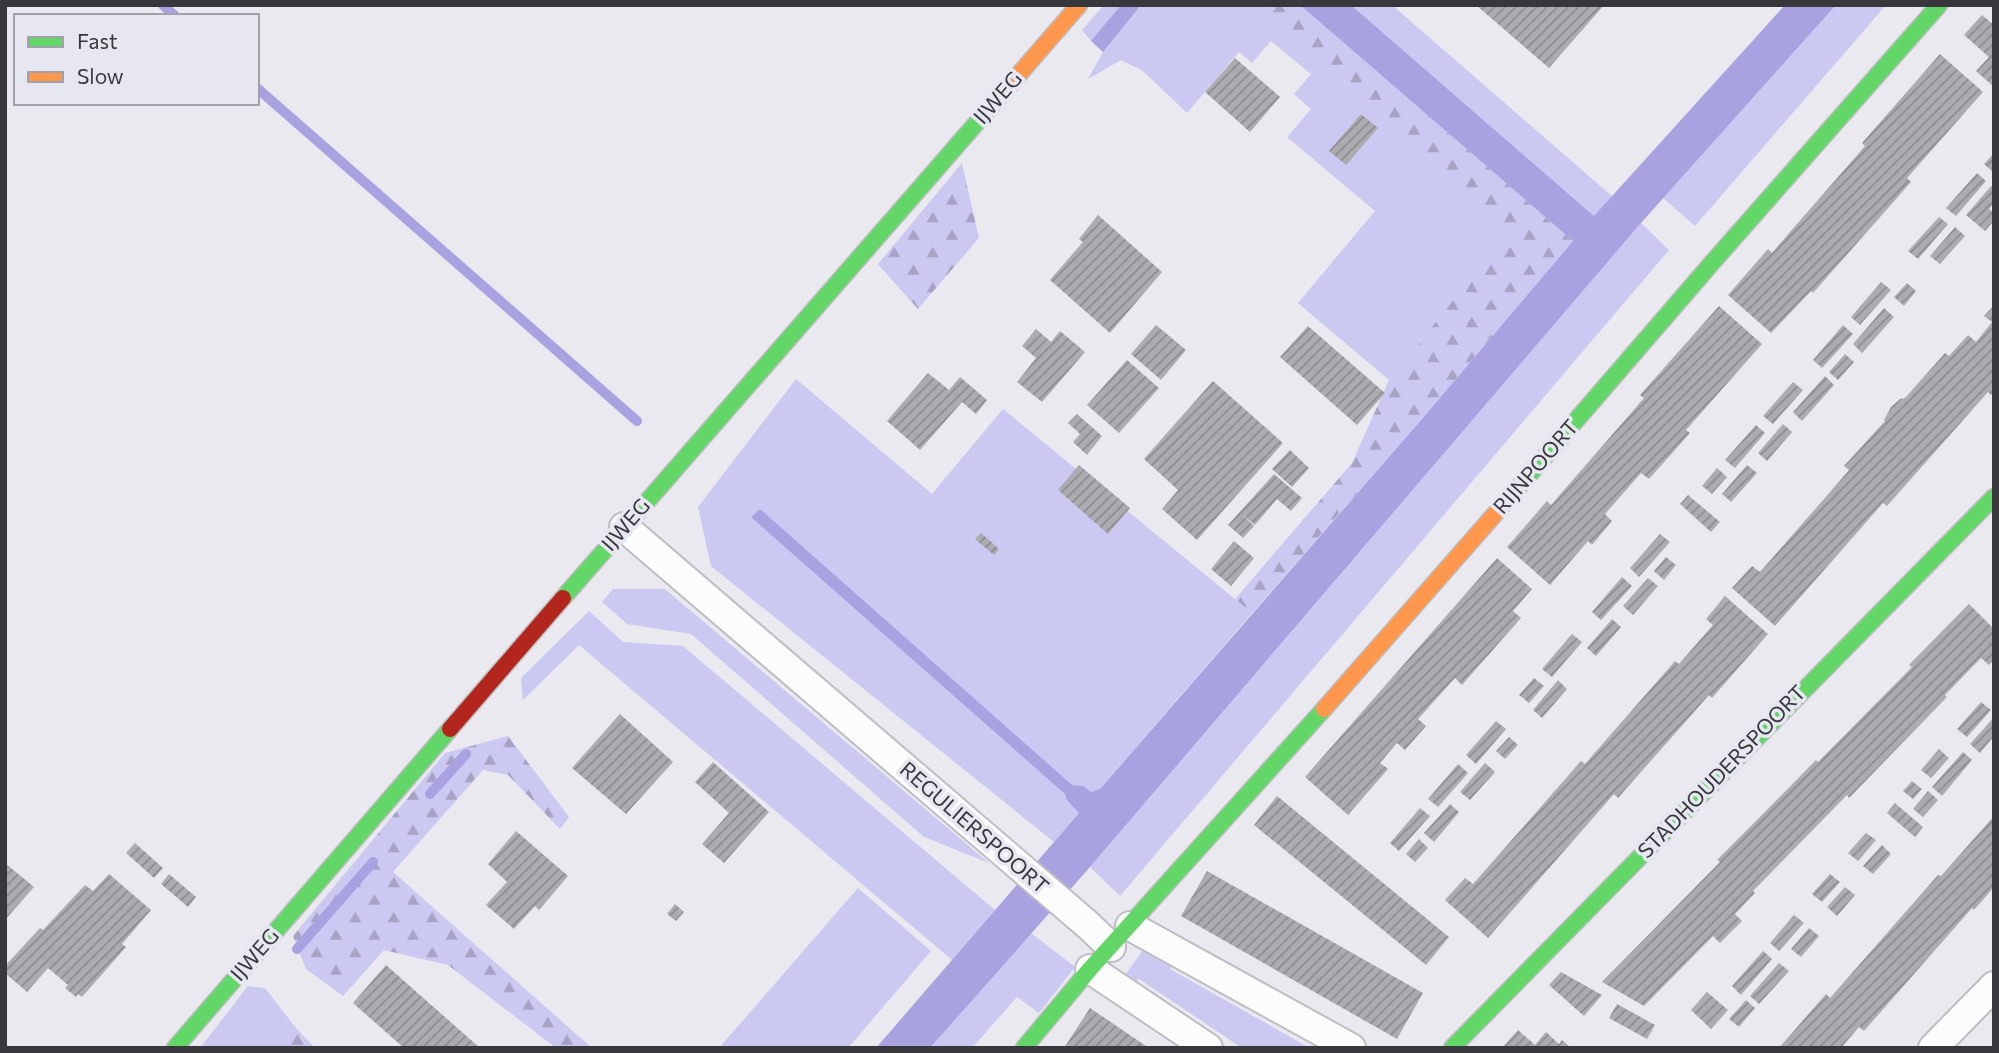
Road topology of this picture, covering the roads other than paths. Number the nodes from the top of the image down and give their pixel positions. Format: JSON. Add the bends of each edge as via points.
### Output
{"nodes":[{"id":1,"x":1079,"y":5,"type":"edge"},
{"id":2,"x":1939,"y":5,"type":"edge"},
{"id":3,"x":1994,"y":497,"type":"edge"},
{"id":4,"x":624,"y":527,"type":"junction"},
{"id":5,"x":1130,"y":926,"type":"junction"},
{"id":6,"x":1111,"y":947,"type":"junction"},
{"id":7,"x":1090,"y":969,"type":"junction"},
{"id":8,"x":1994,"y":986,"type":"edge"},
{"id":9,"x":175,"y":1048,"type":"edge"},
{"id":10,"x":1024,"y":1048,"type":"edge"},
{"id":11,"x":1208,"y":1048,"type":"edge"},
{"id":12,"x":1350,"y":1048,"type":"edge"},
{"id":13,"x":1452,"y":1048,"type":"edge"},
{"id":14,"x":1933,"y":1048,"type":"edge"}],
"edges":[{"from":1,"to":4,"type":"street","name":"IJWEG"},
{"from":2,"to":5,"type":"street","name":"RIJNPOORT","via":[[1411,612]]},
{"from":3,"to":13,"type":"street","name":"STADHOUDERSPOORT"},
{"from":4,"to":6,"type":"street","name":"REGULIERSPOORT"},
{"from":4,"to":9,"type":"street","name":"IJWEG"},
{"from":5,"to":6,"type":"street"},
{"from":5,"to":12,"type":"street"},
{"from":6,"to":7,"type":"street"},
{"from":7,"to":10,"type":"street"},
{"from":7,"to":11,"type":"street"},
{"from":8,"to":14,"type":"street"}]}
